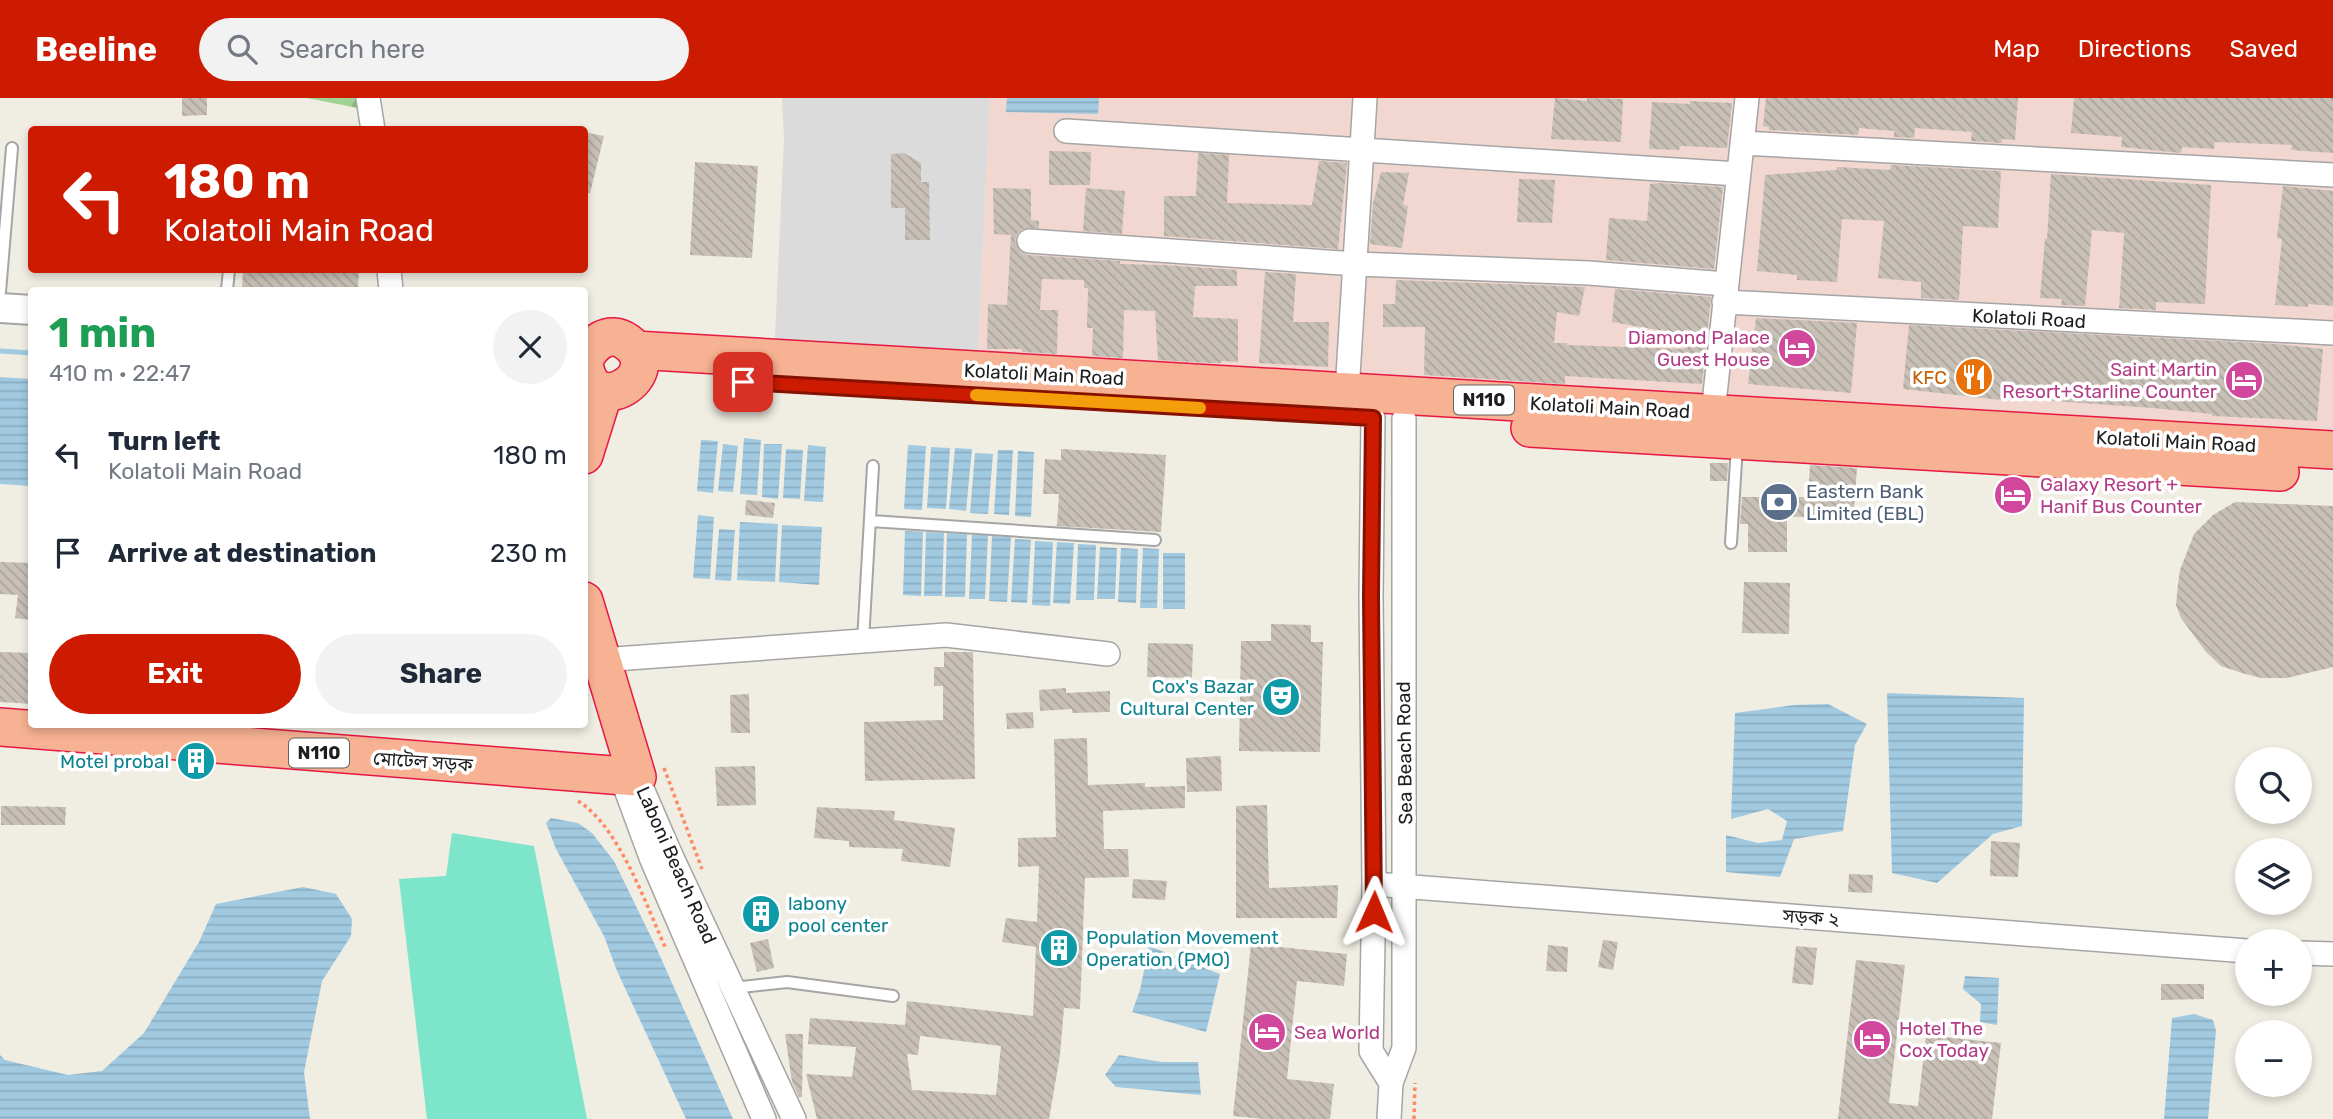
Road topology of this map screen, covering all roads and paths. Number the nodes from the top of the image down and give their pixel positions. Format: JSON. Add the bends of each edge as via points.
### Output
{"nodes":[{"id":1,"x":368,"y":98,"type":"edge"},
{"id":2,"x":1365,"y":98,"type":"edge"},
{"id":3,"x":1746,"y":98,"type":"edge"},
{"id":4,"x":372,"y":126,"type":"edge"},
{"id":5,"x":1066,"y":131,"type":"dead end"},
{"id":6,"x":1742,"y":143,"type":"junction"},
{"id":7,"x":12,"y":148,"type":"dead end"},
{"id":8,"x":1363,"y":148,"type":"junction"},
{"id":9,"x":1738,"y":174,"type":"junction"},
{"id":10,"x":2333,"y":175,"type":"edge"},
{"id":11,"x":1029,"y":241,"type":"dead end"},
{"id":12,"x":1356,"y":264,"type":"junction"},
{"id":13,"x":0,"y":292,"type":"edge"},
{"id":14,"x":1725,"y":293,"type":"junction"},
{"id":15,"x":0,"y":308,"type":"edge"},
{"id":16,"x":28,"y":310,"type":"edge"},
{"id":17,"x":2333,"y":333,"type":"edge"},
{"id":18,"x":636,"y":363,"type":"junction"},
{"id":19,"x":589,"y":373,"type":"edge"},
{"id":20,"x":904,"y":378,"type":"junction"},
{"id":21,"x":1347,"y":392,"type":"junction"},
{"id":22,"x":1713,"y":413,"type":"junction"},
{"id":23,"x":1389,"y":418,"type":"junction"},
{"id":24,"x":1737,"y":442,"type":"junction"},
{"id":25,"x":2333,"y":450,"type":"edge"},
{"id":26,"x":873,"y":466,"type":"dead end"},
{"id":27,"x":2333,"y":475,"type":"edge"},
{"id":28,"x":871,"y":521,"type":"junction"},
{"id":29,"x":1155,"y":540,"type":"dead end"},
{"id":30,"x":1731,"y":543,"type":"dead end"},
{"id":31,"x":588,"y":632,"type":"edge"},
{"id":32,"x":863,"y":641,"type":"junction"},
{"id":33,"x":1108,"y":654,"type":"dead end"},
{"id":34,"x":1403,"y":657,"type":"junction"},
{"id":35,"x":1372,"y":658,"type":"junction"},
{"id":36,"x":593,"y":671,"type":"edge"},
{"id":37,"x":0,"y":727,"type":"edge"},
{"id":38,"x":640,"y":771,"type":"junction"},
{"id":39,"x":573,"y":799,"type":"dead end"},
{"id":40,"x":703,"y":873,"type":"dead end"},
{"id":41,"x":1374,"y":884,"type":"junction"},
{"id":42,"x":1406,"y":886,"type":"junction"},
{"id":43,"x":2235,"y":950,"type":"edge"},
{"id":44,"x":2312,"y":953,"type":"edge"},
{"id":45,"x":2333,"y":954,"type":"edge"},
{"id":46,"x":669,"y":956,"type":"dead end"},
{"id":47,"x":733,"y":988,"type":"junction"},
{"id":48,"x":892,"y":996,"type":"dead end"},
{"id":49,"x":1391,"y":1083,"type":"junction"},
{"id":50,"x":764,"y":1119,"type":"edge"},
{"id":51,"x":794,"y":1119,"type":"edge"},
{"id":52,"x":1389,"y":1119,"type":"edge"}],
"edges":[{"from":1,"to":4,"type":"street"},
{"from":2,"to":8,"type":"street"},
{"from":3,"to":6,"type":"street"},
{"from":5,"to":8,"type":"street"},
{"from":6,"to":9,"type":"street"},
{"from":6,"to":10,"type":"street"},
{"from":7,"to":13,"type":"lane"},
{"from":8,"to":9,"type":"street"},
{"from":8,"to":12,"type":"street"},
{"from":9,"to":14,"type":"street"},
{"from":11,"to":12,"type":"street","name":"Kolatoli Road"},
{"from":12,"to":14,"type":"street","name":"Kolatoli Road","via":[[1589,274]]},
{"from":12,"to":21,"type":"street"},
{"from":14,"to":17,"type":"street","name":"Kolatoli Road"},
{"from":14,"to":22,"type":"street"},
{"from":15,"to":16,"type":"street"},
{"from":18,"to":19,"type":"highway","via":[[629,386],[617,392]]},
{"from":18,"to":19,"type":"highway","via":[[626,341],[613,337],[590,348]]},
{"from":18,"to":20,"type":"highway","name":"Kolatoli Main Road","number":"N110"},
{"from":20,"to":21,"type":"highway","name":"Kolatoli Main Road","number":"N110"},
{"from":20,"to":23,"type":"highway","name":"Kolatoli Main Road","number":"N110"},
{"from":21,"to":22,"type":"highway","name":"Kolatoli Main Road","number":"N110"},
{"from":22,"to":25,"type":"highway","name":"Kolatoli Main Road","number":"N110"},
{"from":23,"to":24,"type":"highway","name":"Kolatoli Main Road","number":"N110"},
{"from":23,"to":34,"type":"street","name":"Sea Beach Road"},
{"from":23,"to":35,"type":"street","name":"Sea Beach Road"},
{"from":24,"to":27,"type":"highway","name":"Kolatoli Main Road","number":"N110"},
{"from":24,"to":30,"type":"lane"},
{"from":26,"to":28,"type":"lane"},
{"from":28,"to":29,"type":"lane"},
{"from":28,"to":32,"type":"lane"},
{"from":31,"to":36,"type":"highway","name":"Laboni Beach Road"},
{"from":32,"to":33,"type":"street","via":[[946,635]]},
{"from":32,"to":36,"type":"street"},
{"from":34,"to":35,"type":"street"},
{"from":34,"to":42,"type":"street","name":"Sea Beach Road"},
{"from":35,"to":41,"type":"street","name":"Sea Beach Road"},
{"from":36,"to":38,"type":"highway","name":"Laboni Beach Road"},
{"from":37,"to":38,"type":"highway","name":"মোটেল সড়ক","number":"N110"},
{"from":38,"to":40,"type":"path"},
{"from":38,"to":47,"type":"street","name":"Laboni Beach Road"},
{"from":38,"to":50,"type":"street","name":"Laboni Beach Road","via":[[652,860]]},
{"from":39,"to":46,"type":"path","via":[[617,842]]},
{"from":41,"to":42,"type":"street","name":"সড়ক ২"},
{"from":41,"to":49,"type":"street","name":"Sea Beach Road","via":[[1371,1051]]},
{"from":42,"to":43,"type":"street","name":"সড়ক ২"},
{"from":42,"to":49,"type":"street","name":"Sea Beach Road","via":[[1404,1048]]},
{"from":44,"to":45,"type":"street"},
{"from":47,"to":48,"type":"lane","via":[[788,982]]},
{"from":47,"to":51,"type":"street","name":"Laboni Beach Road"},
{"from":49,"to":52,"type":"street","name":"Sea Beach Road"}]}
